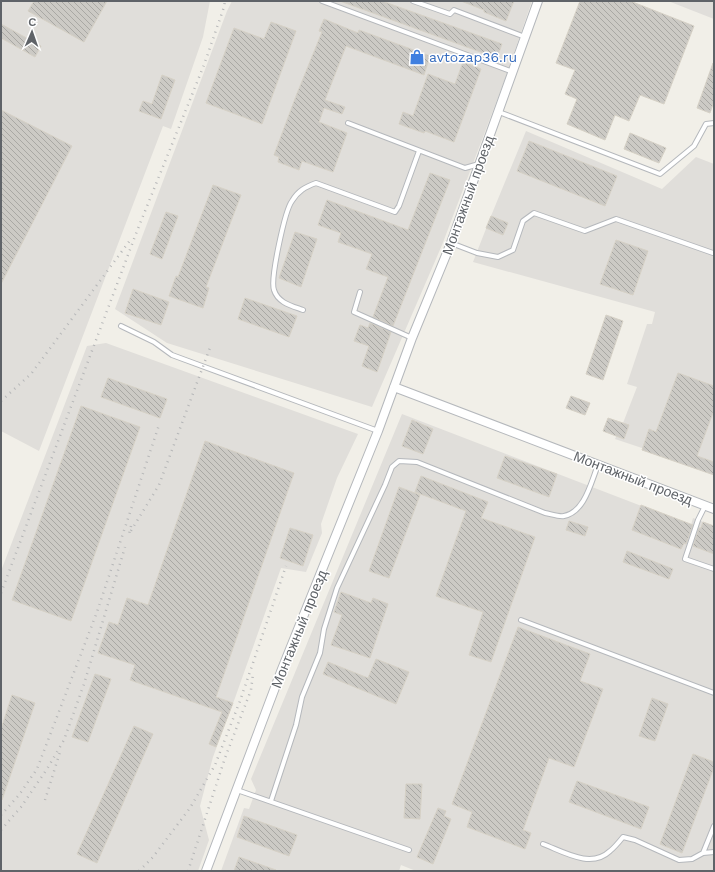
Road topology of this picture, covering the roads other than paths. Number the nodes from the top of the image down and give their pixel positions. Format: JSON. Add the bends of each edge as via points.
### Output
{"nodes":[{"id":1,"x":322,"y":1,"type":"edge"},
{"id":2,"x":413,"y":1,"type":"edge"},
{"id":3,"x":538,"y":1,"type":"edge"},
{"id":4,"x":525,"y":38,"type":"junction"},
{"id":5,"x":513,"y":72,"type":"junction"},
{"id":6,"x":498,"y":112,"type":"junction"},
{"id":7,"x":714,"y":122,"type":"edge"},
{"id":8,"x":348,"y":123,"type":"dead end"},
{"id":9,"x":419,"y":150,"type":"junction"},
{"id":10,"x":480,"y":164,"type":"junction"},
{"id":11,"x":451,"y":243,"type":"junction"},
{"id":12,"x":713,"y":253,"type":"dead end"},
{"id":13,"x":360,"y":292,"type":"dead end"},
{"id":14,"x":303,"y":310,"type":"dead end"},
{"id":15,"x":122,"y":326,"type":"dead end"},
{"id":16,"x":412,"y":338,"type":"junction"},
{"id":17,"x":394,"y":387,"type":"junction"},
{"id":18,"x":378,"y":431,"type":"junction"},
{"id":19,"x":598,"y":465,"type":"junction"},
{"id":20,"x":705,"y":506,"type":"junction"},
{"id":21,"x":714,"y":509,"type":"edge"},
{"id":22,"x":714,"y":569,"type":"edge"},
{"id":23,"x":520,"y":620,"type":"dead end"},
{"id":24,"x":714,"y":693,"type":"edge"},
{"id":25,"x":236,"y":790,"type":"junction"},
{"id":26,"x":271,"y":801,"type":"junction"},
{"id":27,"x":714,"y":826,"type":"edge"},
{"id":28,"x":543,"y":844,"type":"dead end"},
{"id":29,"x":409,"y":850,"type":"dead end"},
{"id":30,"x":714,"y":852,"type":"edge"},
{"id":31,"x":703,"y":853,"type":"junction"},
{"id":32,"x":206,"y":871,"type":"edge"}],
"edges":[{"from":1,"to":5,"type":"lane"},
{"from":2,"to":4,"type":"lane","via":[[450,14],[454,10]]},
{"from":3,"to":4,"type":"street","name":"Монтажный проезд"},
{"from":4,"to":5,"type":"street","name":"Монтажный проезд"},
{"from":5,"to":6,"type":"street","name":"Монтажный проезд"},
{"from":6,"to":7,"type":"lane","via":[[660,174],[694,146],[706,124]]},
{"from":6,"to":10,"type":"street","name":"Монтажный проезд"},
{"from":8,"to":9,"type":"lane"},
{"from":9,"to":10,"type":"lane","via":[[465,168]]},
{"from":9,"to":14,"type":"lane","via":[[395,212],[316,183],[303,187],[291,202],[276,255],[274,290],[281,301]]},
{"from":10,"to":11,"type":"street","name":"Монтажный проезд"},
{"from":11,"to":12,"type":"lane","via":[[477,253],[498,257],[513,250],[523,221],[534,213],[585,231],[616,219]]},
{"from":11,"to":16,"type":"street","name":"Монтажный проезд"},
{"from":13,"to":16,"type":"lane","via":[[354,312]]},
{"from":15,"to":18,"type":"lane","via":[[154,342],[172,355]]},
{"from":16,"to":17,"type":"street","name":"Монтажный проезд"},
{"from":17,"to":18,"type":"street","name":"Монтажный проезд"},
{"from":17,"to":19,"type":"street","name":"Монтажный проезд"},
{"from":18,"to":25,"type":"street","name":"Монтажный проезд"},
{"from":19,"to":20,"type":"street","name":"Монтажный проезд"},
{"from":19,"to":26,"type":"lane","via":[[585,498],[574,512],[563,516],[545,512],[418,462],[399,461],[392,467],[337,588],[324,629],[320,653],[302,697],[296,725]]},
{"from":20,"to":21,"type":"street","name":"Монтажный проезд"},
{"from":20,"to":22,"type":"lane","via":[[685,559]]},
{"from":23,"to":24,"type":"lane"},
{"from":25,"to":26,"type":"lane"},
{"from":25,"to":32,"type":"street","name":"Монтажный проезд"},
{"from":26,"to":29,"type":"lane"},
{"from":27,"to":31,"type":"lane"},
{"from":28,"to":31,"type":"lane","via":[[580,858],[595,860],[609,852],[623,837],[679,860],[692,859]]},
{"from":30,"to":31,"type":"lane"}]}
